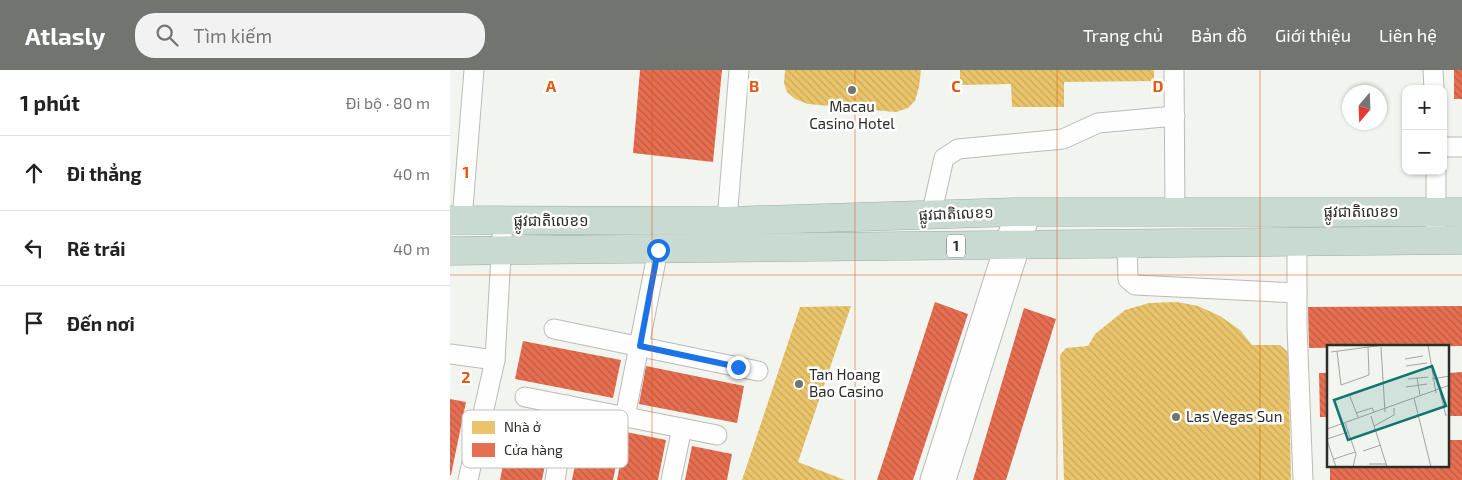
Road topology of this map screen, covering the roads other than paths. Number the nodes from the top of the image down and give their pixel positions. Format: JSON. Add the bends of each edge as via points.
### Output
{"nodes":[{"id":1,"x":474,"y":70,"type":"edge"},
{"id":2,"x":739,"y":70,"type":"edge"},
{"id":3,"x":1174,"y":70,"type":"edge"},
{"id":4,"x":1433,"y":70,"type":"edge"},
{"id":5,"x":1434,"y":85,"type":"edge"},
{"id":6,"x":1175,"y":116,"type":"junction"},
{"id":7,"x":1447,"y":147,"type":"edge"},
{"id":8,"x":1462,"y":147,"type":"edge"},
{"id":9,"x":1437,"y":175,"type":"edge"},
{"id":10,"x":1023,"y":212,"type":"junction"},
{"id":11,"x":1175,"y":212,"type":"junction"},
{"id":12,"x":1449,"y":212,"type":"edge"},
{"id":13,"x":931,"y":216,"type":"junction"},
{"id":14,"x":456,"y":220,"type":"edge"},
{"id":15,"x":503,"y":221,"type":"junction"},
{"id":16,"x":727,"y":221,"type":"junction"},
{"id":17,"x":1449,"y":240,"type":"edge"},
{"id":18,"x":1297,"y":243,"type":"junction"},
{"id":19,"x":1126,"y":244,"type":"junction"},
{"id":20,"x":1012,"y":245,"type":"junction"},
{"id":21,"x":725,"y":249,"type":"junction"},
{"id":22,"x":658,"y":250,"type":"junction"},
{"id":23,"x":450,"y":251,"type":"edge"},
{"id":24,"x":502,"y":251,"type":"junction"},
{"id":25,"x":1297,"y":293,"type":"junction"},
{"id":26,"x":554,"y":329,"type":"dead end"},
{"id":27,"x":640,"y":346,"type":"junction"},
{"id":28,"x":450,"y":354,"type":"edge"},
{"id":29,"x":495,"y":360,"type":"junction"},
{"id":30,"x":758,"y":371,"type":"dead end"},
{"id":31,"x":525,"y":397,"type":"dead end"},
{"id":32,"x":568,"y":405,"type":"junction"},
{"id":33,"x":484,"y":410,"type":"edge"},
{"id":34,"x":567,"y":410,"type":"edge"},
{"id":35,"x":592,"y":410,"type":"edge"},
{"id":36,"x":626,"y":410,"type":"edge"},
{"id":37,"x":628,"y":418,"type":"edge"},
{"id":38,"x":682,"y":428,"type":"junction"},
{"id":39,"x":717,"y":435,"type":"dead end"},
{"id":40,"x":671,"y":480,"type":"edge"},
{"id":41,"x":930,"y":480,"type":"edge"},
{"id":42,"x":946,"y":480,"type":"edge"},
{"id":43,"x":1303,"y":480,"type":"edge"}],
"edges":[{"from":1,"to":14,"type":"lane"},
{"from":2,"to":16,"type":"lane"},
{"from":3,"to":6,"type":"lane"},
{"from":4,"to":5,"type":"lane"},
{"from":6,"to":11,"type":"lane"},
{"from":6,"to":13,"type":"lane","via":[[1098,123],[1063,139],[958,149],[944,158]]},
{"from":7,"to":8,"type":"lane"},
{"from":9,"to":12,"type":"lane"},
{"from":10,"to":11,"type":"highway","name":"ផ្លូវជាតិលេខ១","number":"1"},
{"from":10,"to":13,"type":"highway","name":"ផ្លូវជាតិលេខ១","number":"1"},
{"from":10,"to":20,"type":"lane"},
{"from":11,"to":12,"type":"highway","name":"ផ្លូវជាតិលេខ១","number":"1"},
{"from":12,"to":17,"type":"lane"},
{"from":13,"to":16,"type":"highway","name":"ផ្លូវជាតិលេខ១","number":"1"},
{"from":14,"to":15,"type":"highway","name":"ផ្លូវជាតិលេខ១","number":"1"},
{"from":15,"to":16,"type":"highway","name":"ផ្លូវជាតិលេខ១","number":"1"},
{"from":15,"to":24,"type":"lane"},
{"from":16,"to":21,"type":"lane"},
{"from":17,"to":18,"type":"highway","name":"ផ្លូវជាតិលេខ១","number":"1"},
{"from":18,"to":19,"type":"highway","name":"ផ្លូវជាតិលេខ១","number":"1"},
{"from":18,"to":25,"type":"lane"},
{"from":19,"to":20,"type":"highway","name":"ផ្លូវជាតិលេខ១","number":"1"},
{"from":19,"to":25,"type":"lane","via":[[1128,279],[1135,285]]},
{"from":20,"to":21,"type":"highway","name":"ផ្លូវជាតិលេខ១","number":"1"},
{"from":20,"to":41,"type":"lane"},
{"from":20,"to":42,"type":"lane"},
{"from":21,"to":22,"type":"highway","name":"ផ្លូវជាតិលេខ១","number":"1"},
{"from":22,"to":24,"type":"highway","name":"ផ្លូវជាតិលេខ១","number":"1"},
{"from":22,"to":27,"type":"lane"},
{"from":23,"to":24,"type":"highway","name":"ផ្លូវជាតិលេខ១","number":"1"},
{"from":24,"to":29,"type":"lane"},
{"from":25,"to":43,"type":"lane"},
{"from":26,"to":27,"type":"lane"},
{"from":27,"to":30,"type":"lane"},
{"from":27,"to":36,"type":"lane"},
{"from":28,"to":29,"type":"lane"},
{"from":29,"to":33,"type":"lane"},
{"from":31,"to":32,"type":"lane"},
{"from":32,"to":34,"type":"lane"},
{"from":32,"to":35,"type":"lane"},
{"from":37,"to":38,"type":"lane"},
{"from":38,"to":39,"type":"lane"},
{"from":38,"to":40,"type":"lane"}]}
